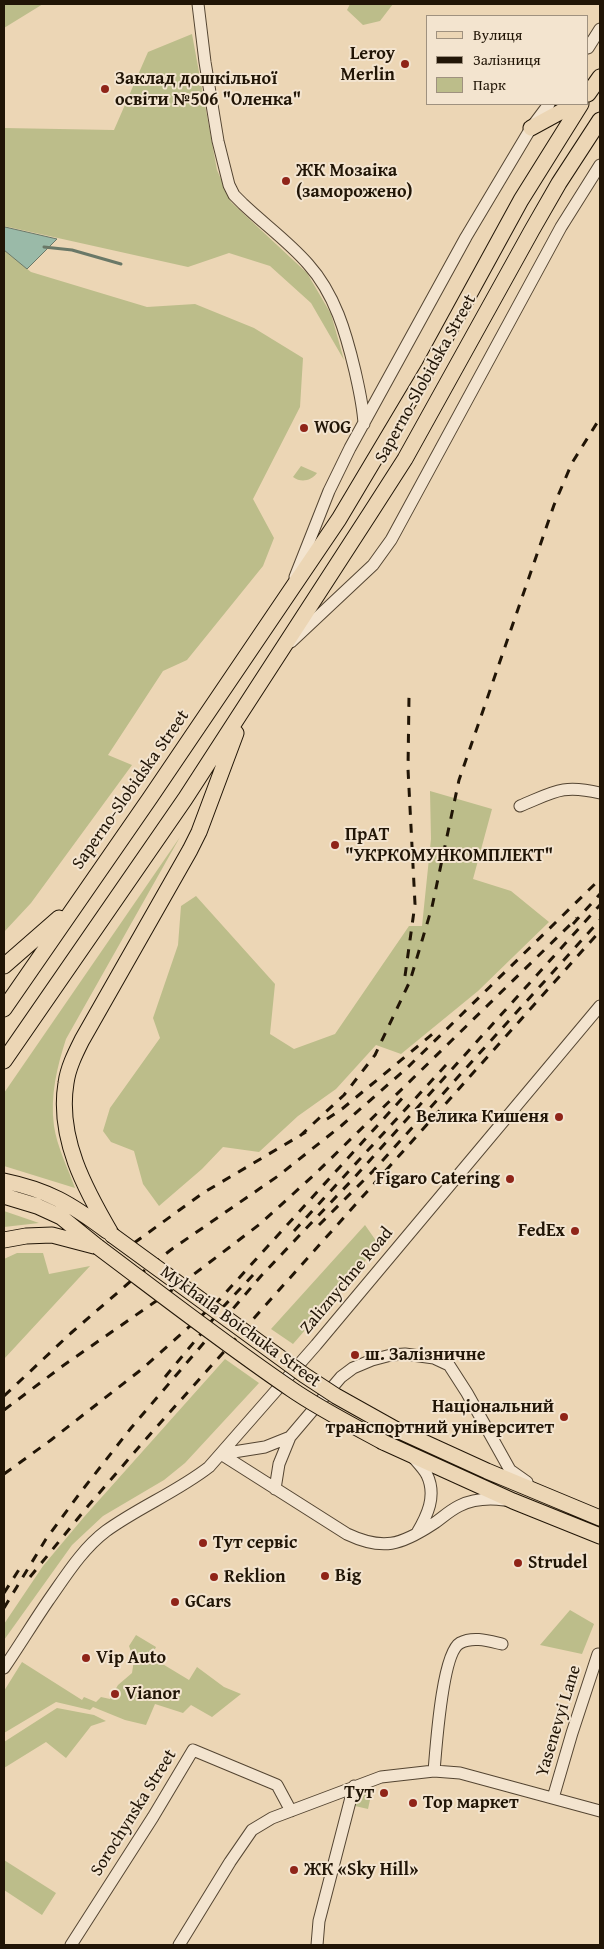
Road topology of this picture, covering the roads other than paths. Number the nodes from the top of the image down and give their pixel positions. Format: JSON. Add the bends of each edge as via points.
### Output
{"nodes":[{"id":1,"x":198,"y":4,"type":"edge"},
{"id":2,"x":600,"y":29,"type":"edge"},
{"id":3,"x":589,"y":46,"type":"edge"},
{"id":4,"x":600,"y":77,"type":"edge"},
{"id":5,"x":589,"y":93,"type":"edge"},
{"id":6,"x":548,"y":105,"type":"edge"},
{"id":7,"x":573,"y":105,"type":"edge"},
{"id":8,"x":580,"y":105,"type":"edge"},
{"id":9,"x":600,"y":120,"type":"edge"},
{"id":10,"x":531,"y":128,"type":"junction"},
{"id":11,"x":600,"y":165,"type":"edge"},
{"id":12,"x":596,"y":179,"type":"edge"},
{"id":13,"x":364,"y":424,"type":"junction"},
{"id":14,"x":290,"y":592,"type":"junction"},
{"id":15,"x":279,"y":654,"type":"junction"},
{"id":16,"x":254,"y":693,"type":"junction"},
{"id":17,"x":600,"y":793,"type":"edge"},
{"id":18,"x":520,"y":806,"type":"dead end"},
{"id":19,"x":74,"y":905,"type":"junction"},
{"id":20,"x":4,"y":966,"type":"edge"},
{"id":21,"x":600,"y":1006,"type":"edge"},
{"id":22,"x":4,"y":1009,"type":"edge"},
{"id":23,"x":4,"y":1060,"type":"edge"},
{"id":24,"x":4,"y":1181,"type":"edge"},
{"id":25,"x":4,"y":1196,"type":"edge"},
{"id":26,"x":112,"y":1235,"type":"junction"},
{"id":27,"x":4,"y":1240,"type":"edge"},
{"id":28,"x":98,"y":1247,"type":"junction"},
{"id":29,"x":290,"y":1437,"type":"junction"},
{"id":30,"x":221,"y":1454,"type":"junction"},
{"id":31,"x":412,"y":1456,"type":"junction"},
{"id":32,"x":275,"y":1489,"type":"junction"},
{"id":33,"x":514,"y":1501,"type":"junction"},
{"id":34,"x":561,"y":1502,"type":"junction"},
{"id":35,"x":600,"y":1518,"type":"edge"},
{"id":36,"x":417,"y":1534,"type":"junction"},
{"id":37,"x":600,"y":1536,"type":"edge"},
{"id":38,"x":502,"y":1644,"type":"dead end"},
{"id":39,"x":598,"y":1654,"type":"dead end"},
{"id":40,"x":4,"y":1668,"type":"edge"},
{"id":41,"x":434,"y":1771,"type":"junction"},
{"id":42,"x":354,"y":1786,"type":"junction"},
{"id":43,"x":553,"y":1798,"type":"junction"},
{"id":44,"x":291,"y":1811,"type":"junction"},
{"id":45,"x":600,"y":1811,"type":"edge"},
{"id":46,"x":71,"y":1945,"type":"edge"},
{"id":47,"x":179,"y":1945,"type":"edge"},
{"id":48,"x":317,"y":1945,"type":"edge"}],
"edges":[{"from":1,"to":13,"type":"street","via":[[218,141],[229,185],[243,204],[307,262],[334,303],[362,398]]},
{"from":2,"to":3,"type":"street"},
{"from":4,"to":5,"type":"main road"},
{"from":6,"to":10,"type":"street","name":"Saperno-Slobidska Street"},
{"from":7,"to":10,"type":"main road"},
{"from":8,"to":14,"type":"main road","name":"Saperno-Slobidska Street","via":[[521,200],[389,436]]},
{"from":9,"to":15,"type":"main road","name":"Saperno-Slobidska Street","via":[[559,183],[405,459]]},
{"from":10,"to":13,"type":"street","name":"Saperno-Slobidska Street","via":[[466,237]]},
{"from":11,"to":12,"type":"street","name":"Saperno-Slobidska Street"},
{"from":12,"to":15,"type":"street","name":"Saperno-Slobidska Street","via":[[561,227],[391,540],[356,583]]},
{"from":13,"to":14,"type":"street","name":"Saperno-Slobidska Street","via":[[329,491]]},
{"from":14,"to":19,"type":"main road","name":"Saperno-Slobidska Street"},
{"from":15,"to":16,"type":"main road","name":"Saperno-Slobidska Street"},
{"from":16,"to":23,"type":"main road","name":"Saperno-Slobidska Street","via":[[185,799]]},
{"from":16,"to":26,"type":"main road","via":[[232,741],[199,832],[82,1040],[66,1081],[64,1103],[70,1142],[85,1187]]},
{"from":17,"to":18,"type":"street","via":[[580,789],[558,790]]},
{"from":19,"to":20,"type":"main road"},
{"from":19,"to":22,"type":"main road","name":"Saperno-Slobidska Street"},
{"from":21,"to":30,"type":"street","name":"Zaliznychne Road"},
{"from":24,"to":26,"type":"main road","name":"Mykhaila Boichuka Street","via":[[44,1191]]},
{"from":25,"to":28,"type":"main road","name":"Mykhaila Boichuka Street","via":[[61,1217]]},
{"from":26,"to":34,"type":"main road","name":"Mykhaila Boichuka Street","bridge":true,"via":[[336,1396],[395,1428]]},
{"from":27,"to":28,"type":"main road","via":[[52,1235]]},
{"from":28,"to":31,"type":"main road","name":"Mykhaila Boichuka Street","bridge":true,"via":[[292,1390]]},
{"from":29,"to":30,"type":"street","via":[[265,1448]]},
{"from":29,"to":32,"type":"street","via":[[279,1464]]},
{"from":29,"to":34,"type":"street","via":[[341,1377],[353,1368],[391,1355],[434,1358],[449,1365],[510,1470]]},
{"from":30,"to":32,"type":"street"},
{"from":30,"to":40,"type":"street","name":"Zaliznychne Road","via":[[198,1476],[105,1532],[85,1551]]},
{"from":31,"to":33,"type":"main road","name":"Mykhaila Boichuka Street"},
{"from":31,"to":36,"type":"street","via":[[427,1475],[432,1500]]},
{"from":32,"to":36,"type":"street","via":[[362,1541],[376,1545],[393,1544]]},
{"from":33,"to":36,"type":"street","via":[[490,1498],[460,1505]]},
{"from":33,"to":37,"type":"main road","name":"Mykhaila Boichuka Street"},
{"from":34,"to":35,"type":"main road","name":"Mykhaila Boichuka Street"},
{"from":38,"to":41,"type":"street","via":[[477,1639],[460,1643],[454,1649],[441,1699]]},
{"from":39,"to":43,"type":"street","name":"Yasenevyi Lane"},
{"from":41,"to":42,"type":"street","via":[[381,1777]]},
{"from":41,"to":43,"type":"street","via":[[460,1774]]},
{"from":42,"to":44,"type":"street"},
{"from":42,"to":48,"type":"street","via":[[319,1921]]},
{"from":43,"to":45,"type":"street"},
{"from":44,"to":46,"type":"street","name":"Sorochynska Street","via":[[277,1785],[193,1750]]},
{"from":44,"to":47,"type":"street","via":[[252,1830]]}]}
